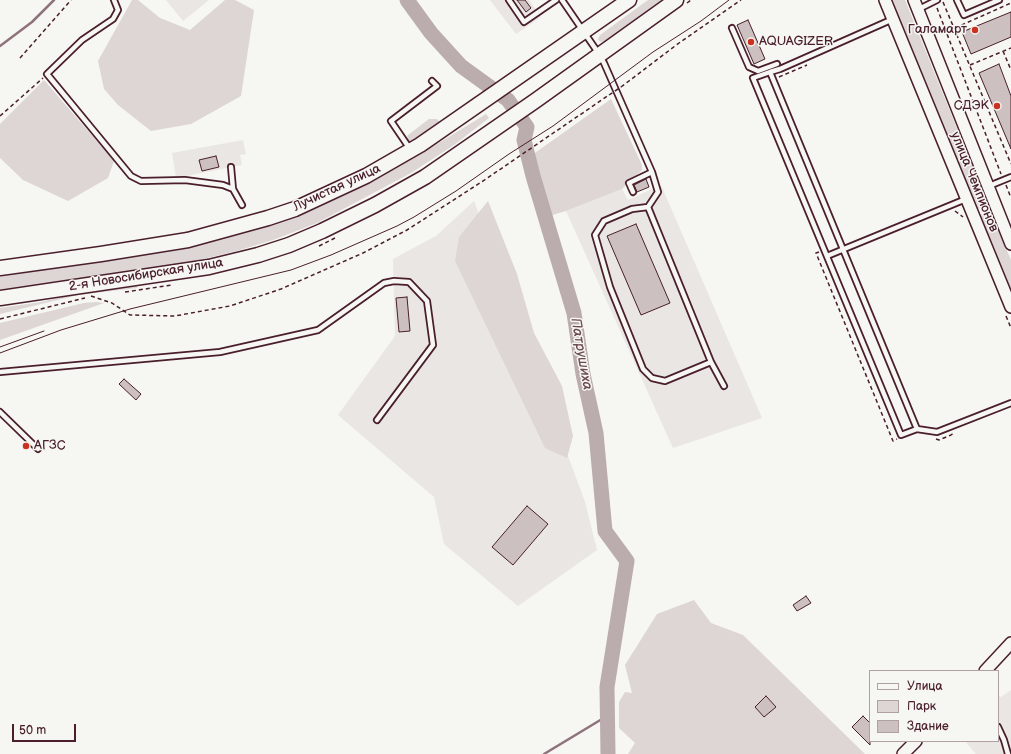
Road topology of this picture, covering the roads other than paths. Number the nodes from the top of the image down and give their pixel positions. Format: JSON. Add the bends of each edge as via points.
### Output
{"nodes":[{"id":1,"x":114,"y":0,"type":"edge"},
{"id":2,"x":509,"y":0,"type":"edge"},
{"id":3,"x":556,"y":0,"type":"edge"},
{"id":4,"x":562,"y":0,"type":"edge"},
{"id":5,"x":628,"y":0,"type":"edge"},
{"id":6,"x":676,"y":0,"type":"edge"},
{"id":7,"x":885,"y":0,"type":"edge"},
{"id":8,"x":936,"y":0,"type":"edge"},
{"id":9,"x":957,"y":0,"type":"edge"},
{"id":10,"x":999,"y":0,"type":"edge"},
{"id":11,"x":916,"y":5,"type":"edge"},
{"id":12,"x":893,"y":19,"type":"junction"},
{"id":13,"x":732,"y":28,"type":"dead end"},
{"id":14,"x":584,"y":32,"type":"junction"},
{"id":15,"x":599,"y":54,"type":"junction"},
{"id":16,"x":777,"y":64,"type":"dead end"},
{"id":17,"x":770,"y":72,"type":"junction"},
{"id":18,"x":432,"y":82,"type":"dead end"},
{"id":19,"x":410,"y":151,"type":"junction"},
{"id":20,"x":232,"y":167,"type":"dead end"},
{"id":21,"x":652,"y":172,"type":"junction"},
{"id":22,"x":1011,"y":177,"type":"edge"},
{"id":23,"x":987,"y":187,"type":"junction"},
{"id":24,"x":233,"y":189,"type":"junction"},
{"id":25,"x":632,"y":192,"type":"dead end"},
{"id":26,"x":966,"y":199,"type":"junction"},
{"id":27,"x":242,"y":205,"type":"dead end"},
{"id":28,"x":648,"y":207,"type":"junction"},
{"id":29,"x":1011,"y":244,"type":"edge"},
{"id":30,"x":842,"y":249,"type":"junction"},
{"id":31,"x":827,"y":256,"type":"junction"},
{"id":32,"x":0,"y":268,"type":"edge"},
{"id":33,"x":0,"y":298,"type":"edge"},
{"id":34,"x":1011,"y":307,"type":"edge"},
{"id":35,"x":712,"y":362,"type":"junction"},
{"id":36,"x":0,"y":372,"type":"edge"},
{"id":37,"x":724,"y":386,"type":"dead end"},
{"id":38,"x":1011,"y":402,"type":"edge"},
{"id":39,"x":0,"y":412,"type":"edge"},
{"id":40,"x":377,"y":420,"type":"dead end"},
{"id":41,"x":917,"y":429,"type":"junction"},
{"id":42,"x":38,"y":449,"type":"dead end"},
{"id":43,"x":1011,"y":643,"type":"edge"},
{"id":44,"x":986,"y":670,"type":"edge"},
{"id":45,"x":999,"y":729,"type":"edge"},
{"id":46,"x":915,"y":742,"type":"edge"},
{"id":47,"x":903,"y":754,"type":"edge"},
{"id":48,"x":1008,"y":754,"type":"edge"}],
"edges":[{"from":1,"to":24,"type":"lane","via":[[118,10],[113,19],[82,40],[47,74],[131,176],[141,181],[185,178]]},
{"from":2,"to":3,"type":"lane","via":[[524,22]]},
{"from":4,"to":14,"type":"lane"},
{"from":5,"to":14,"type":"main road","name":"Лучистая улица"},
{"from":6,"to":15,"type":"main road"},
{"from":7,"to":12,"type":"street","name":"улица Чемпионов"},
{"from":8,"to":11,"type":"lane"},
{"from":9,"to":10,"type":"lane","via":[[964,15]]},
{"from":11,"to":23,"type":"street","name":"улица Чемпионов"},
{"from":12,"to":17,"type":"lane"},
{"from":12,"to":26,"type":"street","name":"улица Чемпионов"},
{"from":13,"to":16,"type":"lane","via":[[749,67],[758,71]]},
{"from":14,"to":15,"type":"lane"},
{"from":14,"to":19,"type":"main road","name":"Лучистая улица"},
{"from":15,"to":21,"type":"lane"},
{"from":15,"to":33,"type":"main road","name":"2-я Новосибирская улица","via":[[425,177],[328,228],[289,245],[209,267]]},
{"from":17,"to":30,"type":"lane"},
{"from":17,"to":31,"type":"lane","via":[[753,78]]},
{"from":18,"to":19,"type":"lane","via":[[437,86],[391,121]]},
{"from":19,"to":32,"type":"main road","name":"Лучистая улица","via":[[348,185],[268,218],[188,240]]},
{"from":20,"to":24,"type":"lane"},
{"from":21,"to":25,"type":"lane","via":[[628,183]]},
{"from":21,"to":28,"type":"lane","via":[[658,192]]},
{"from":22,"to":23,"type":"lane"},
{"from":23,"to":29,"type":"street","name":"улица Чемпионов"},
{"from":24,"to":27,"type":"lane"},
{"from":26,"to":30,"type":"lane"},
{"from":26,"to":34,"type":"street","name":"улица Чемпионов"},
{"from":28,"to":35,"type":"lane"},
{"from":28,"to":35,"type":"lane","via":[[632,209],[604,221],[595,235],[610,287],[643,369],[652,378],[665,381]]},
{"from":30,"to":31,"type":"lane"},
{"from":30,"to":41,"type":"lane"},
{"from":31,"to":41,"type":"lane","via":[[901,435]]},
{"from":35,"to":37,"type":"lane"},
{"from":36,"to":40,"type":"lane","via":[[220,352],[318,330],[384,283],[409,282],[427,301],[432,345]]},
{"from":38,"to":41,"type":"lane","via":[[937,432]]},
{"from":39,"to":42,"type":"lane"},
{"from":43,"to":44,"type":"street"},
{"from":45,"to":48,"type":"lane"},
{"from":46,"to":47,"type":"street"}]}
